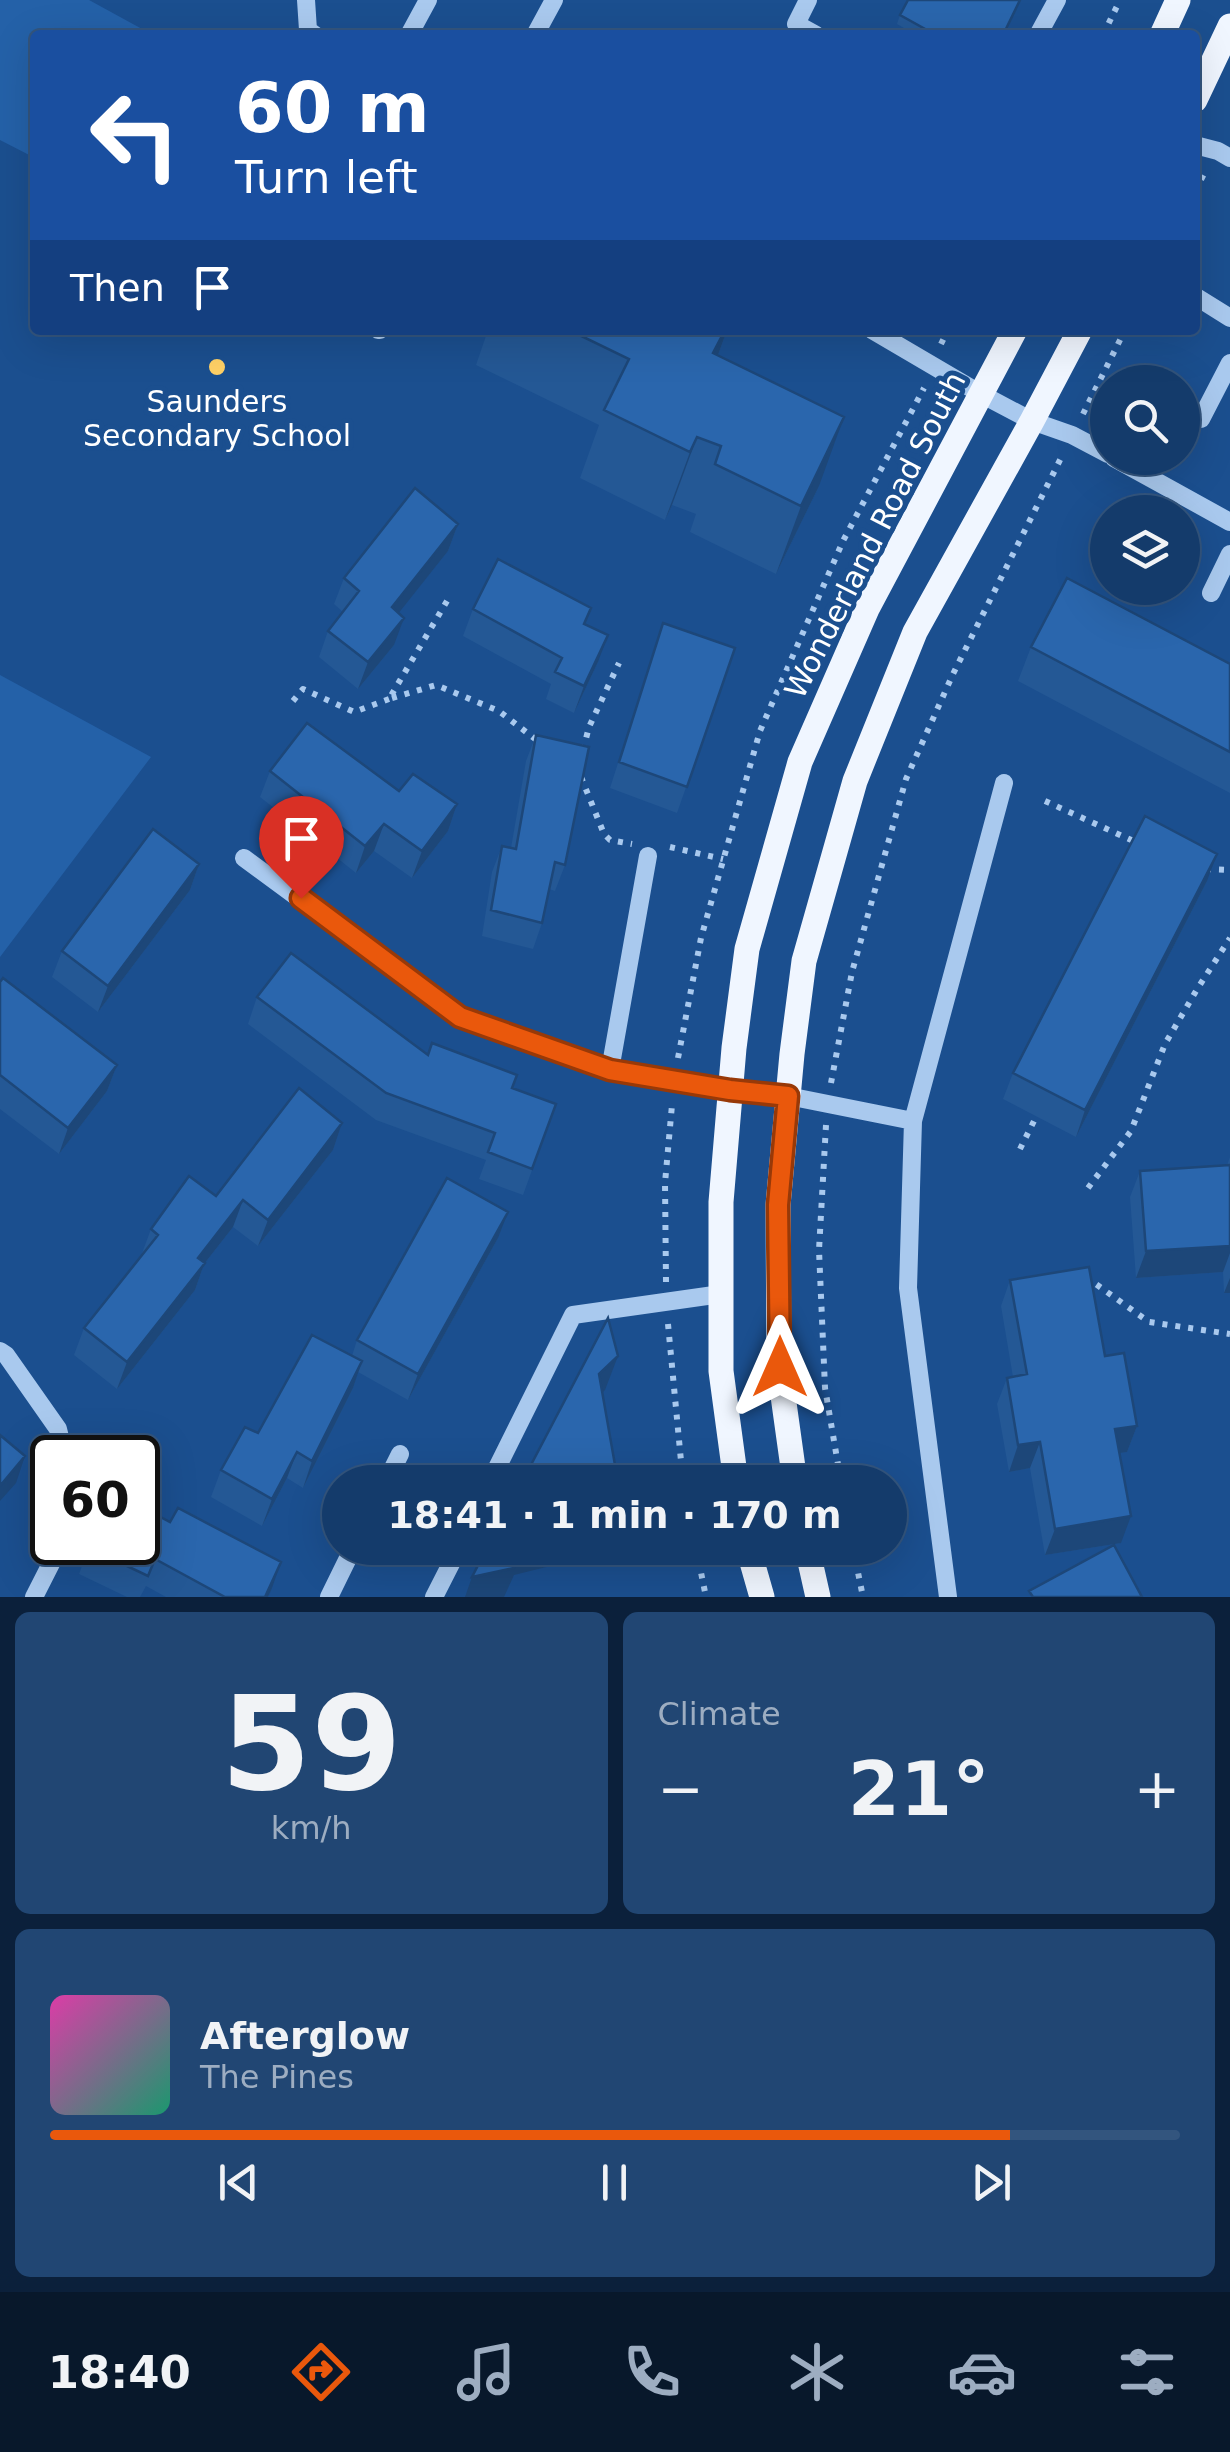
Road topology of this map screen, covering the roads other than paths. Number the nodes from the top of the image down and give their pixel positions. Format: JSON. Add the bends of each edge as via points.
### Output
{"nodes":[{"id":1,"x":306,"y":0,"type":"edge"},
{"id":2,"x":428,"y":0,"type":"edge"},
{"id":3,"x":554,"y":0,"type":"edge"},
{"id":4,"x":808,"y":0,"type":"edge"},
{"id":5,"x":1057,"y":0,"type":"edge"},
{"id":6,"x":1178,"y":0,"type":"edge"},
{"id":7,"x":1230,"y":26,"type":"edge"},
{"id":8,"x":308,"y":30,"type":"edge"},
{"id":9,"x":412,"y":30,"type":"edge"},
{"id":10,"x":538,"y":30,"type":"edge"},
{"id":11,"x":807,"y":30,"type":"edge"},
{"id":12,"x":1041,"y":30,"type":"edge"},
{"id":13,"x":1164,"y":30,"type":"edge"},
{"id":14,"x":1200,"y":89,"type":"edge"},
{"id":15,"x":1200,"y":146,"type":"edge"},
{"id":16,"x":1230,"y":158,"type":"edge"},
{"id":17,"x":1200,"y":299,"type":"edge"},
{"id":18,"x":1230,"y":318,"type":"edge"},
{"id":19,"x":881,"y":335,"type":"edge"},
{"id":20,"x":1011,"y":335,"type":"edge"},
{"id":21,"x":1077,"y":335,"type":"edge"},
{"id":22,"x":1230,"y":362,"type":"edge"},
{"id":23,"x":981,"y":394,"type":"junction"},
{"id":24,"x":1200,"y":419,"type":"dead end"},
{"id":25,"x":1032,"y":421,"type":"junction"},
{"id":26,"x":1090,"y":445,"type":"edge"},
{"id":27,"x":1145,"y":475,"type":"edge"},
{"id":28,"x":1230,"y":522,"type":"edge"},
{"id":29,"x":1230,"y":554,"type":"edge"},
{"id":30,"x":1211,"y":594,"type":"dead end"},
{"id":31,"x":1004,"y":783,"type":"dead end"},
{"id":32,"x":648,"y":856,"type":"road end"},
{"id":33,"x":244,"y":858,"type":"dead end"},
{"id":34,"x":610,"y":1070,"type":"junction"},
{"id":35,"x":730,"y":1090,"type":"junction"},
{"id":36,"x":788,"y":1096,"type":"junction"},
{"id":37,"x":914,"y":1121,"type":"junction"},
{"id":38,"x":721,"y":1294,"type":"junction"},
{"id":39,"x":0,"y":1350,"type":"edge"},
{"id":40,"x":60,"y":1435,"type":"edge"},
{"id":41,"x":400,"y":1454,"type":"dead end"},
{"id":42,"x":394,"y":1465,"type":"edge"},
{"id":43,"x":498,"y":1465,"type":"edge"},
{"id":44,"x":734,"y":1465,"type":"edge"},
{"id":45,"x":793,"y":1465,"type":"edge"},
{"id":46,"x":50,"y":1565,"type":"edge"},
{"id":47,"x":345,"y":1565,"type":"edge"},
{"id":48,"x":450,"y":1565,"type":"edge"},
{"id":49,"x":753,"y":1565,"type":"edge"},
{"id":50,"x":810,"y":1565,"type":"edge"},
{"id":51,"x":34,"y":1597,"type":"edge"},
{"id":52,"x":329,"y":1597,"type":"edge"},
{"id":53,"x":434,"y":1597,"type":"edge"},
{"id":54,"x":762,"y":1597,"type":"edge"},
{"id":55,"x":818,"y":1597,"type":"edge"},
{"id":56,"x":948,"y":1597,"type":"edge"}],
"edges":[{"from":1,"to":8,"type":"lane"},
{"from":2,"to":9,"type":"lane"},
{"from":3,"to":10,"type":"lane"},
{"from":4,"to":11,"type":"lane","via":[[796,24]]},
{"from":5,"to":12,"type":"lane"},
{"from":6,"to":13,"type":"main road"},
{"from":7,"to":14,"type":"main road"},
{"from":15,"to":16,"type":"lane"},
{"from":17,"to":18,"type":"lane"},
{"from":19,"to":23,"type":"lane"},
{"from":20,"to":23,"type":"main road","name":"Wonderland Road South"},
{"from":21,"to":25,"type":"main road"},
{"from":22,"to":24,"type":"lane"},
{"from":23,"to":25,"type":"lane"},
{"from":23,"to":35,"type":"main road","name":"Wonderland Road South","via":[[867,610],[800,762],[747,950]]},
{"from":25,"to":26,"type":"lane"},
{"from":25,"to":36,"type":"main road","via":[[915,632],[855,781],[804,961]]},
{"from":27,"to":28,"type":"lane"},
{"from":29,"to":30,"type":"lane"},
{"from":31,"to":37,"type":"lane"},
{"from":32,"to":34,"type":"lane"},
{"from":33,"to":34,"type":"lane","via":[[460,1017]]},
{"from":34,"to":35,"type":"lane"},
{"from":35,"to":36,"type":"lane"},
{"from":35,"to":38,"type":"main road","name":"Wonderland Road South","via":[[720,1202]]},
{"from":36,"to":37,"type":"lane"},
{"from":36,"to":45,"type":"main road","via":[[778,1205],[780,1367]]},
{"from":37,"to":56,"type":"lane","via":[[908,1288]]},
{"from":38,"to":43,"type":"lane","via":[[573,1315]]},
{"from":38,"to":44,"type":"main road","name":"Wonderland Road South","via":[[721,1371]]},
{"from":39,"to":40,"type":"lane"},
{"from":41,"to":42,"type":"lane"},
{"from":46,"to":51,"type":"lane"},
{"from":47,"to":52,"type":"lane"},
{"from":48,"to":53,"type":"lane"},
{"from":49,"to":54,"type":"main road"},
{"from":50,"to":55,"type":"main road"}]}
